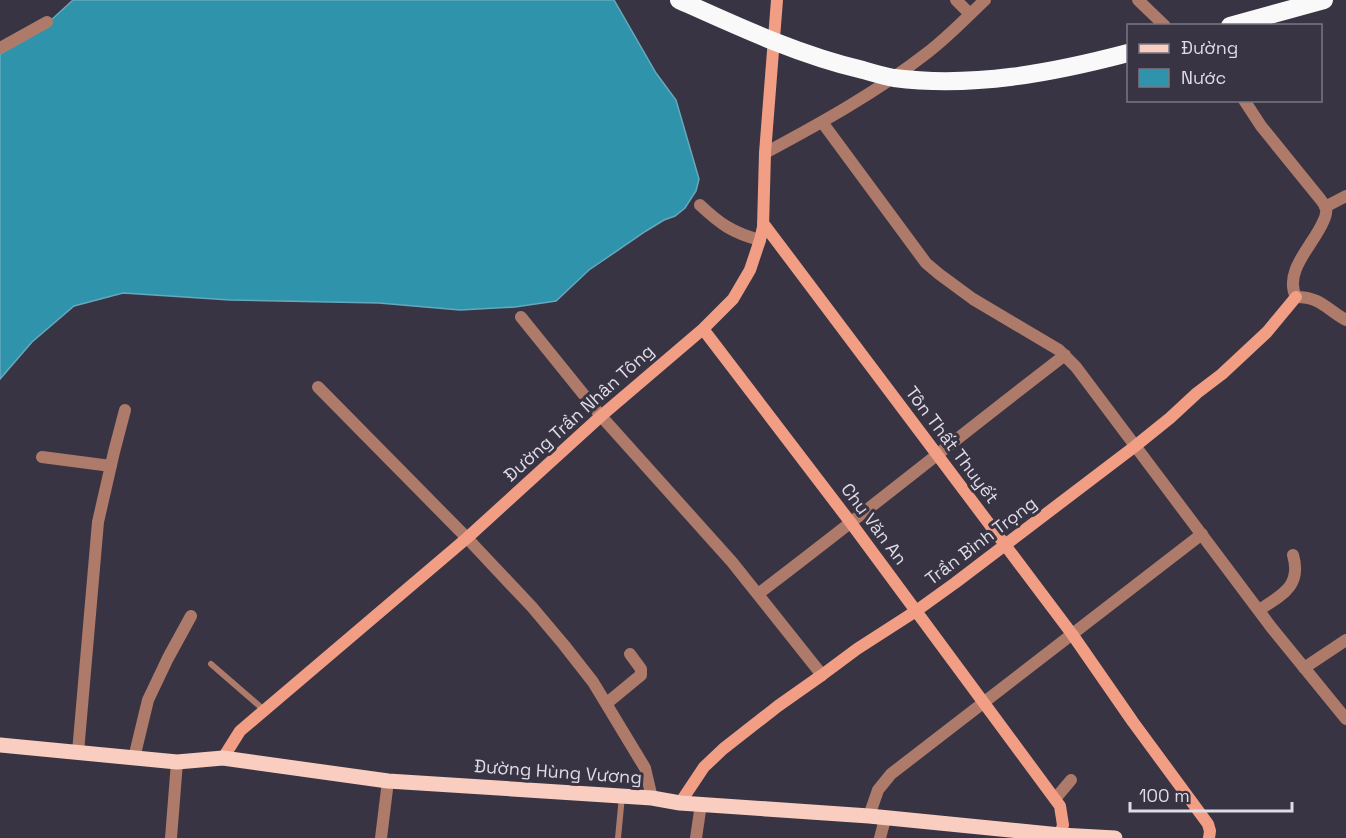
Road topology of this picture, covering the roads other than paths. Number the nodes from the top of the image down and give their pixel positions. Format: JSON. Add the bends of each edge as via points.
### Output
{"nodes":[{"id":1,"x":680,"y":0,"type":"edge"},
{"id":2,"x":777,"y":0,"type":"edge"},
{"id":3,"x":956,"y":0,"type":"edge"},
{"id":4,"x":985,"y":0,"type":"edge"},
{"id":5,"x":1138,"y":0,"type":"edge"},
{"id":6,"x":1324,"y":0,"type":"edge"},
{"id":7,"x":970,"y":14,"type":"junction"},
{"id":8,"x":46,"y":22,"type":"dead end"},
{"id":9,"x":1164,"y":24,"type":"edge"},
{"id":10,"x":1237,"y":24,"type":"edge"},
{"id":11,"x":774,"y":41,"type":"junction"},
{"id":12,"x":0,"y":48,"type":"edge"},
{"id":13,"x":1127,"y":53,"type":"edge"},
{"id":14,"x":892,"y":77,"type":"junction"},
{"id":15,"x":1245,"y":102,"type":"edge"},
{"id":16,"x":822,"y":122,"type":"junction"},
{"id":17,"x":765,"y":153,"type":"junction"},
{"id":18,"x":1346,"y":196,"type":"edge"},
{"id":19,"x":700,"y":205,"type":"dead end"},
{"id":20,"x":1325,"y":207,"type":"junction"},
{"id":21,"x":763,"y":223,"type":"junction"},
{"id":22,"x":760,"y":240,"type":"junction"},
{"id":23,"x":1296,"y":297,"type":"junction"},
{"id":24,"x":521,"y":317,"type":"dead end"},
{"id":25,"x":1346,"y":320,"type":"edge"},
{"id":26,"x":702,"y":329,"type":"junction"},
{"id":27,"x":1065,"y":355,"type":"junction"},
{"id":28,"x":318,"y":387,"type":"dead end"},
{"id":29,"x":125,"y":410,"type":"dead end"},
{"id":30,"x":601,"y":416,"type":"junction"},
{"id":31,"x":1134,"y":447,"type":"junction"},
{"id":32,"x":937,"y":454,"type":"junction"},
{"id":33,"x":42,"y":456,"type":"dead end"},
{"id":34,"x":111,"y":466,"type":"junction"},
{"id":35,"x":851,"y":523,"type":"junction"},
{"id":36,"x":1202,"y":534,"type":"junction"},
{"id":37,"x":466,"y":538,"type":"junction"},
{"id":38,"x":1005,"y":546,"type":"junction"},
{"id":39,"x":1293,"y":555,"type":"dead end"},
{"id":40,"x":758,"y":594,"type":"junction"},
{"id":41,"x":1260,"y":610,"type":"junction"},
{"id":42,"x":916,"y":611,"type":"junction"},
{"id":43,"x":191,"y":616,"type":"dead end"},
{"id":44,"x":1072,"y":634,"type":"junction"},
{"id":45,"x":1346,"y":640,"type":"edge"},
{"id":46,"x":630,"y":654,"type":"dead end"},
{"id":47,"x":211,"y":664,"type":"dead end"},
{"id":48,"x":1304,"y":668,"type":"junction"},
{"id":49,"x":822,"y":675,"type":"junction"},
{"id":50,"x":607,"y":703,"type":"junction"},
{"id":51,"x":984,"y":703,"type":"junction"},
{"id":52,"x":264,"y":710,"type":"junction"},
{"id":53,"x":1346,"y":719,"type":"edge"},
{"id":54,"x":0,"y":746,"type":"edge"},
{"id":55,"x":78,"y":752,"type":"junction"},
{"id":56,"x":134,"y":758,"type":"junction"},
{"id":57,"x":223,"y":758,"type":"junction"},
{"id":58,"x":177,"y":762,"type":"junction"},
{"id":59,"x":1071,"y":780,"type":"dead end"},
{"id":60,"x":388,"y":781,"type":"junction"},
{"id":61,"x":622,"y":796,"type":"junction"},
{"id":62,"x":652,"y":798,"type":"junction"},
{"id":63,"x":1055,"y":800,"type":"junction"},
{"id":64,"x":680,"y":802,"type":"junction"},
{"id":65,"x":701,"y":804,"type":"junction"},
{"id":66,"x":869,"y":816,"type":"junction"},
{"id":67,"x":885,"y":819,"type":"junction"},
{"id":68,"x":1060,"y":835,"type":"junction"},
{"id":69,"x":171,"y":838,"type":"edge"},
{"id":70,"x":381,"y":838,"type":"edge"},
{"id":71,"x":618,"y":838,"type":"edge"},
{"id":72,"x":696,"y":838,"type":"edge"},
{"id":73,"x":879,"y":838,"type":"edge"},
{"id":74,"x":1109,"y":838,"type":"edge"},
{"id":75,"x":1209,"y":838,"type":"edge"}],
"edges":[{"from":1,"to":11,"type":"highway"},
{"from":2,"to":11,"type":"street","name":"Đường Trần Nhân Tông"},
{"from":3,"to":7,"type":"street"},
{"from":4,"to":7,"type":"street"},
{"from":5,"to":9,"type":"street"},
{"from":6,"to":10,"type":"highway"},
{"from":7,"to":14,"type":"street","via":[[928,52]]},
{"from":8,"to":12,"type":"street"},
{"from":11,"to":14,"type":"highway","via":[[838,65]]},
{"from":11,"to":17,"type":"street","name":"Đường Trần Nhân Tông"},
{"from":13,"to":14,"type":"highway","via":[[1055,70],[979,81]]},
{"from":14,"to":16,"type":"street"},
{"from":15,"to":20,"type":"street"},
{"from":16,"to":17,"type":"street"},
{"from":16,"to":27,"type":"street","via":[[926,263],[973,299]]},
{"from":17,"to":21,"type":"street","name":"Đường Trần Nhân Tông"},
{"from":18,"to":20,"type":"street"},
{"from":19,"to":22,"type":"street","via":[[737,234]]},
{"from":20,"to":23,"type":"street","via":[[1326,217],[1294,275]]},
{"from":21,"to":22,"type":"street","name":"Đường Trần Nhân Tông"},
{"from":21,"to":32,"type":"street","name":"Tôn Thất Thuyết"},
{"from":22,"to":26,"type":"street","name":"Đường Trần Nhân Tông","via":[[750,270],[733,299]]},
{"from":23,"to":25,"type":"street","via":[[1314,299]]},
{"from":23,"to":31,"type":"street","name":"Trần Bình Trọng","via":[[1267,332],[1222,374]]},
{"from":24,"to":30,"type":"street"},
{"from":26,"to":30,"type":"street","name":"Đường Trần Nhân Tông"},
{"from":26,"to":35,"type":"street","name":"Chu Văn An"},
{"from":27,"to":31,"type":"street"},
{"from":27,"to":32,"type":"street"},
{"from":28,"to":37,"type":"street"},
{"from":29,"to":34,"type":"street"},
{"from":30,"to":37,"type":"street","name":"Đường Trần Nhân Tông"},
{"from":30,"to":40,"type":"street"},
{"from":31,"to":36,"type":"street"},
{"from":31,"to":38,"type":"street","name":"Trần Bình Trọng"},
{"from":32,"to":35,"type":"street"},
{"from":32,"to":38,"type":"street","name":"Tôn Thất Thuyết"},
{"from":33,"to":34,"type":"street"},
{"from":34,"to":55,"type":"street","via":[[98,522]]},
{"from":35,"to":40,"type":"street"},
{"from":35,"to":42,"type":"street","name":"Chu Văn An"},
{"from":36,"to":41,"type":"street"},
{"from":36,"to":44,"type":"street"},
{"from":37,"to":50,"type":"street","via":[[532,607]]},
{"from":37,"to":52,"type":"street","name":"Đường Trần Nhân Tông"},
{"from":38,"to":42,"type":"street","name":"Trần Bình Trọng"},
{"from":38,"to":44,"type":"street","name":"Tôn Thất Thuyết"},
{"from":39,"to":41,"type":"street","via":[[1296,564],[1292,584]]},
{"from":40,"to":49,"type":"street"},
{"from":41,"to":48,"type":"street"},
{"from":42,"to":49,"type":"street","name":"Trần Bình Trọng"},
{"from":42,"to":51,"type":"street","name":"Chu Văn An"},
{"from":43,"to":56,"type":"street","via":[[148,700]]},
{"from":44,"to":51,"type":"street"},
{"from":44,"to":75,"type":"street","name":"Tôn Thất Thuyết","via":[[1208,824]]},
{"from":45,"to":48,"type":"street"},
{"from":46,"to":50,"type":"street","via":[[642,675]]},
{"from":47,"to":52,"type":"lane"},
{"from":48,"to":53,"type":"street"},
{"from":49,"to":64,"type":"street","name":"Trần Bình Trọng","via":[[723,749],[704,767]]},
{"from":50,"to":62,"type":"street","via":[[645,768]]},
{"from":51,"to":63,"type":"street","name":"Chu Văn An"},
{"from":51,"to":66,"type":"street","via":[[891,774],[878,790]]},
{"from":52,"to":57,"type":"street","name":"Đường Trần Nhân Tông","via":[[240,730]]},
{"from":54,"to":55,"type":"main road","name":"Đường Hùng Vương"},
{"from":55,"to":56,"type":"main road","name":"Đường Hùng Vương"},
{"from":56,"to":58,"type":"main road","name":"Đường Hùng Vương"},
{"from":57,"to":58,"type":"main road","name":"Đường Hùng Vương"},
{"from":57,"to":60,"type":"main road","name":"Đường Hùng Vương"},
{"from":58,"to":69,"type":"street"},
{"from":59,"to":63,"type":"street"},
{"from":60,"to":61,"type":"main road","name":"Đường Hùng Vương"},
{"from":60,"to":70,"type":"street"},
{"from":61,"to":62,"type":"main road","name":"Đường Hùng Vương"},
{"from":61,"to":71,"type":"lane"},
{"from":62,"to":64,"type":"main road","name":"Đường Hùng Vương"},
{"from":63,"to":68,"type":"street","name":"Chu Văn An","via":[[1062,817]]},
{"from":64,"to":65,"type":"main road","name":"Đường Hùng Vương"},
{"from":65,"to":66,"type":"main road","name":"Đường Hùng Vương"},
{"from":65,"to":72,"type":"street"},
{"from":66,"to":67,"type":"main road","name":"Đường Hùng Vương"},
{"from":67,"to":68,"type":"main road","name":"Đường Hùng Vương"},
{"from":67,"to":73,"type":"street"},
{"from":68,"to":74,"type":"main road","name":"Đường Hùng Vương"}]}
